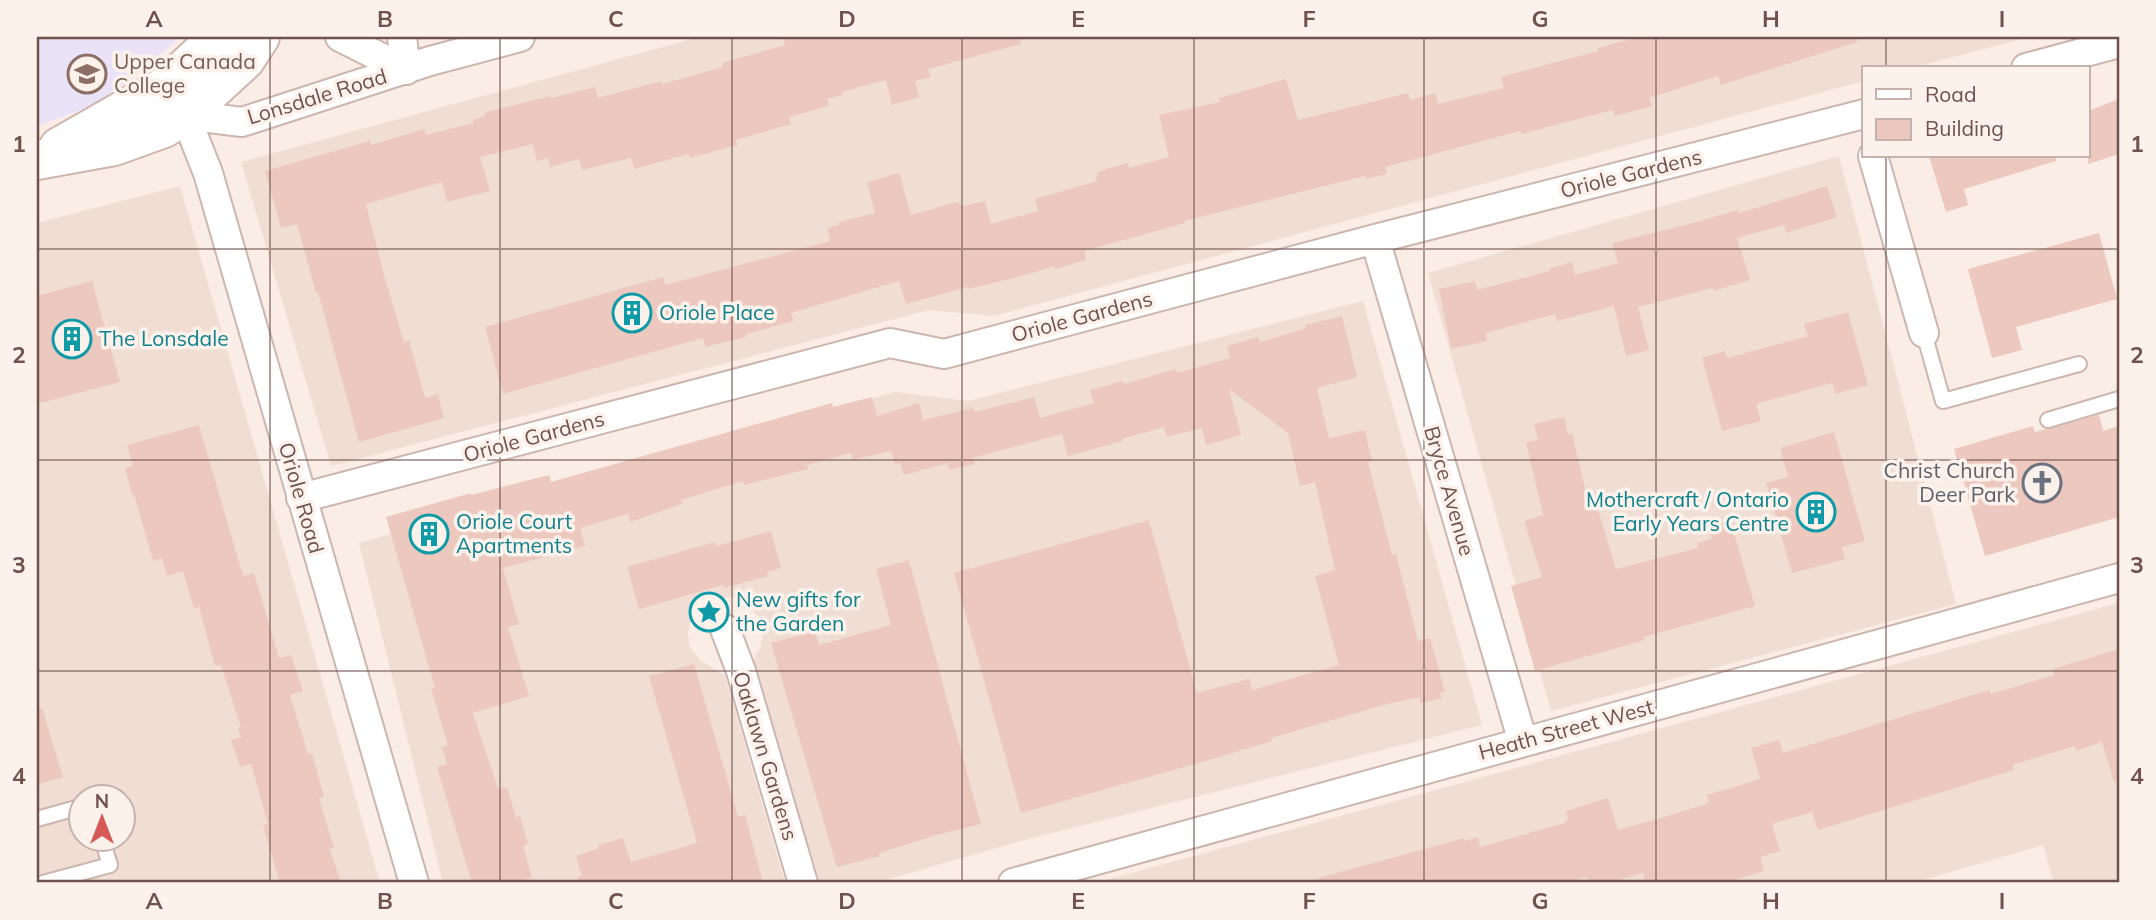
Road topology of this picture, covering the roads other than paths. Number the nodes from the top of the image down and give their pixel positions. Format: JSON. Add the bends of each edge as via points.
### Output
{"nodes":[{"id":1,"x":260,"y":37,"type":"edge"},
{"id":2,"x":340,"y":37,"type":"edge"},
{"id":3,"x":402,"y":37,"type":"edge"},
{"id":4,"x":520,"y":37,"type":"edge"},
{"id":5,"x":217,"y":38,"type":"edge"},
{"id":6,"x":2119,"y":43,"type":"edge"},
{"id":7,"x":2033,"y":66,"type":"edge"},
{"id":8,"x":407,"y":69,"type":"junction"},
{"id":9,"x":185,"y":115,"type":"junction"},
{"id":10,"x":1862,"y":117,"type":"edge"},
{"id":11,"x":1874,"y":158,"type":"edge"},
{"id":12,"x":38,"y":159,"type":"edge"},
{"id":13,"x":1375,"y":239,"type":"junction"},
{"id":14,"x":1924,"y":333,"type":"joint"},
{"id":15,"x":2079,"y":364,"type":"dead end"},
{"id":16,"x":2119,"y":399,"type":"edge"},
{"id":17,"x":2048,"y":420,"type":"dead end"},
{"id":18,"x":301,"y":498,"type":"junction"},
{"id":19,"x":2119,"y":578,"type":"edge"},
{"id":20,"x":725,"y":629,"type":"dead end"},
{"id":21,"x":1523,"y":742,"type":"junction"},
{"id":22,"x":66,"y":811,"type":"edge"},
{"id":23,"x":37,"y":819,"type":"edge"},
{"id":24,"x":106,"y":853,"type":"edge"},
{"id":25,"x":1063,"y":876,"type":"edge"},
{"id":26,"x":43,"y":883,"type":"edge"},
{"id":27,"x":414,"y":883,"type":"edge"},
{"id":28,"x":803,"y":883,"type":"edge"},
{"id":29,"x":1013,"y":883,"type":"edge"}],
"edges":[{"from":1,"to":9,"type":"main road","via":[[245,60]]},
{"from":2,"to":8,"type":"street","name":"Lonsdale Road"},
{"from":3,"to":8,"type":"street"},
{"from":4,"to":8,"type":"street","name":"Lonsdale Road"},
{"from":5,"to":9,"type":"main road","via":[[191,70],[181,91]]},
{"from":5,"to":12,"type":"main road","via":[[154,94]]},
{"from":6,"to":7,"type":"street"},
{"from":8,"to":9,"type":"street","name":"Lonsdale Road","via":[[242,122]]},
{"from":9,"to":12,"type":"main road","via":[[164,128],[114,146]]},
{"from":9,"to":18,"type":"street","name":"Oriole Road","via":[[208,173]]},
{"from":10,"to":13,"type":"street","name":"Oriole Gardens"},
{"from":11,"to":14,"type":"street"},
{"from":13,"to":18,"type":"street","name":"Oriole Gardens","via":[[944,354],[890,343]]},
{"from":13,"to":21,"type":"street","name":"Bryce Avenue"},
{"from":14,"to":15,"type":"lane","via":[[1943,401]]},
{"from":16,"to":17,"type":"lane"},
{"from":18,"to":27,"type":"street","name":"Oriole Road"},
{"from":19,"to":21,"type":"street","name":"Heath Street West"},
{"from":20,"to":28,"type":"street","name":"Oaklawn Gardens"},
{"from":21,"to":25,"type":"street","name":"Heath Street West"},
{"from":22,"to":23,"type":"lane"},
{"from":24,"to":26,"type":"lane","via":[[110,865]]},
{"from":25,"to":29,"type":"street","name":"Heath Street West"}]}
